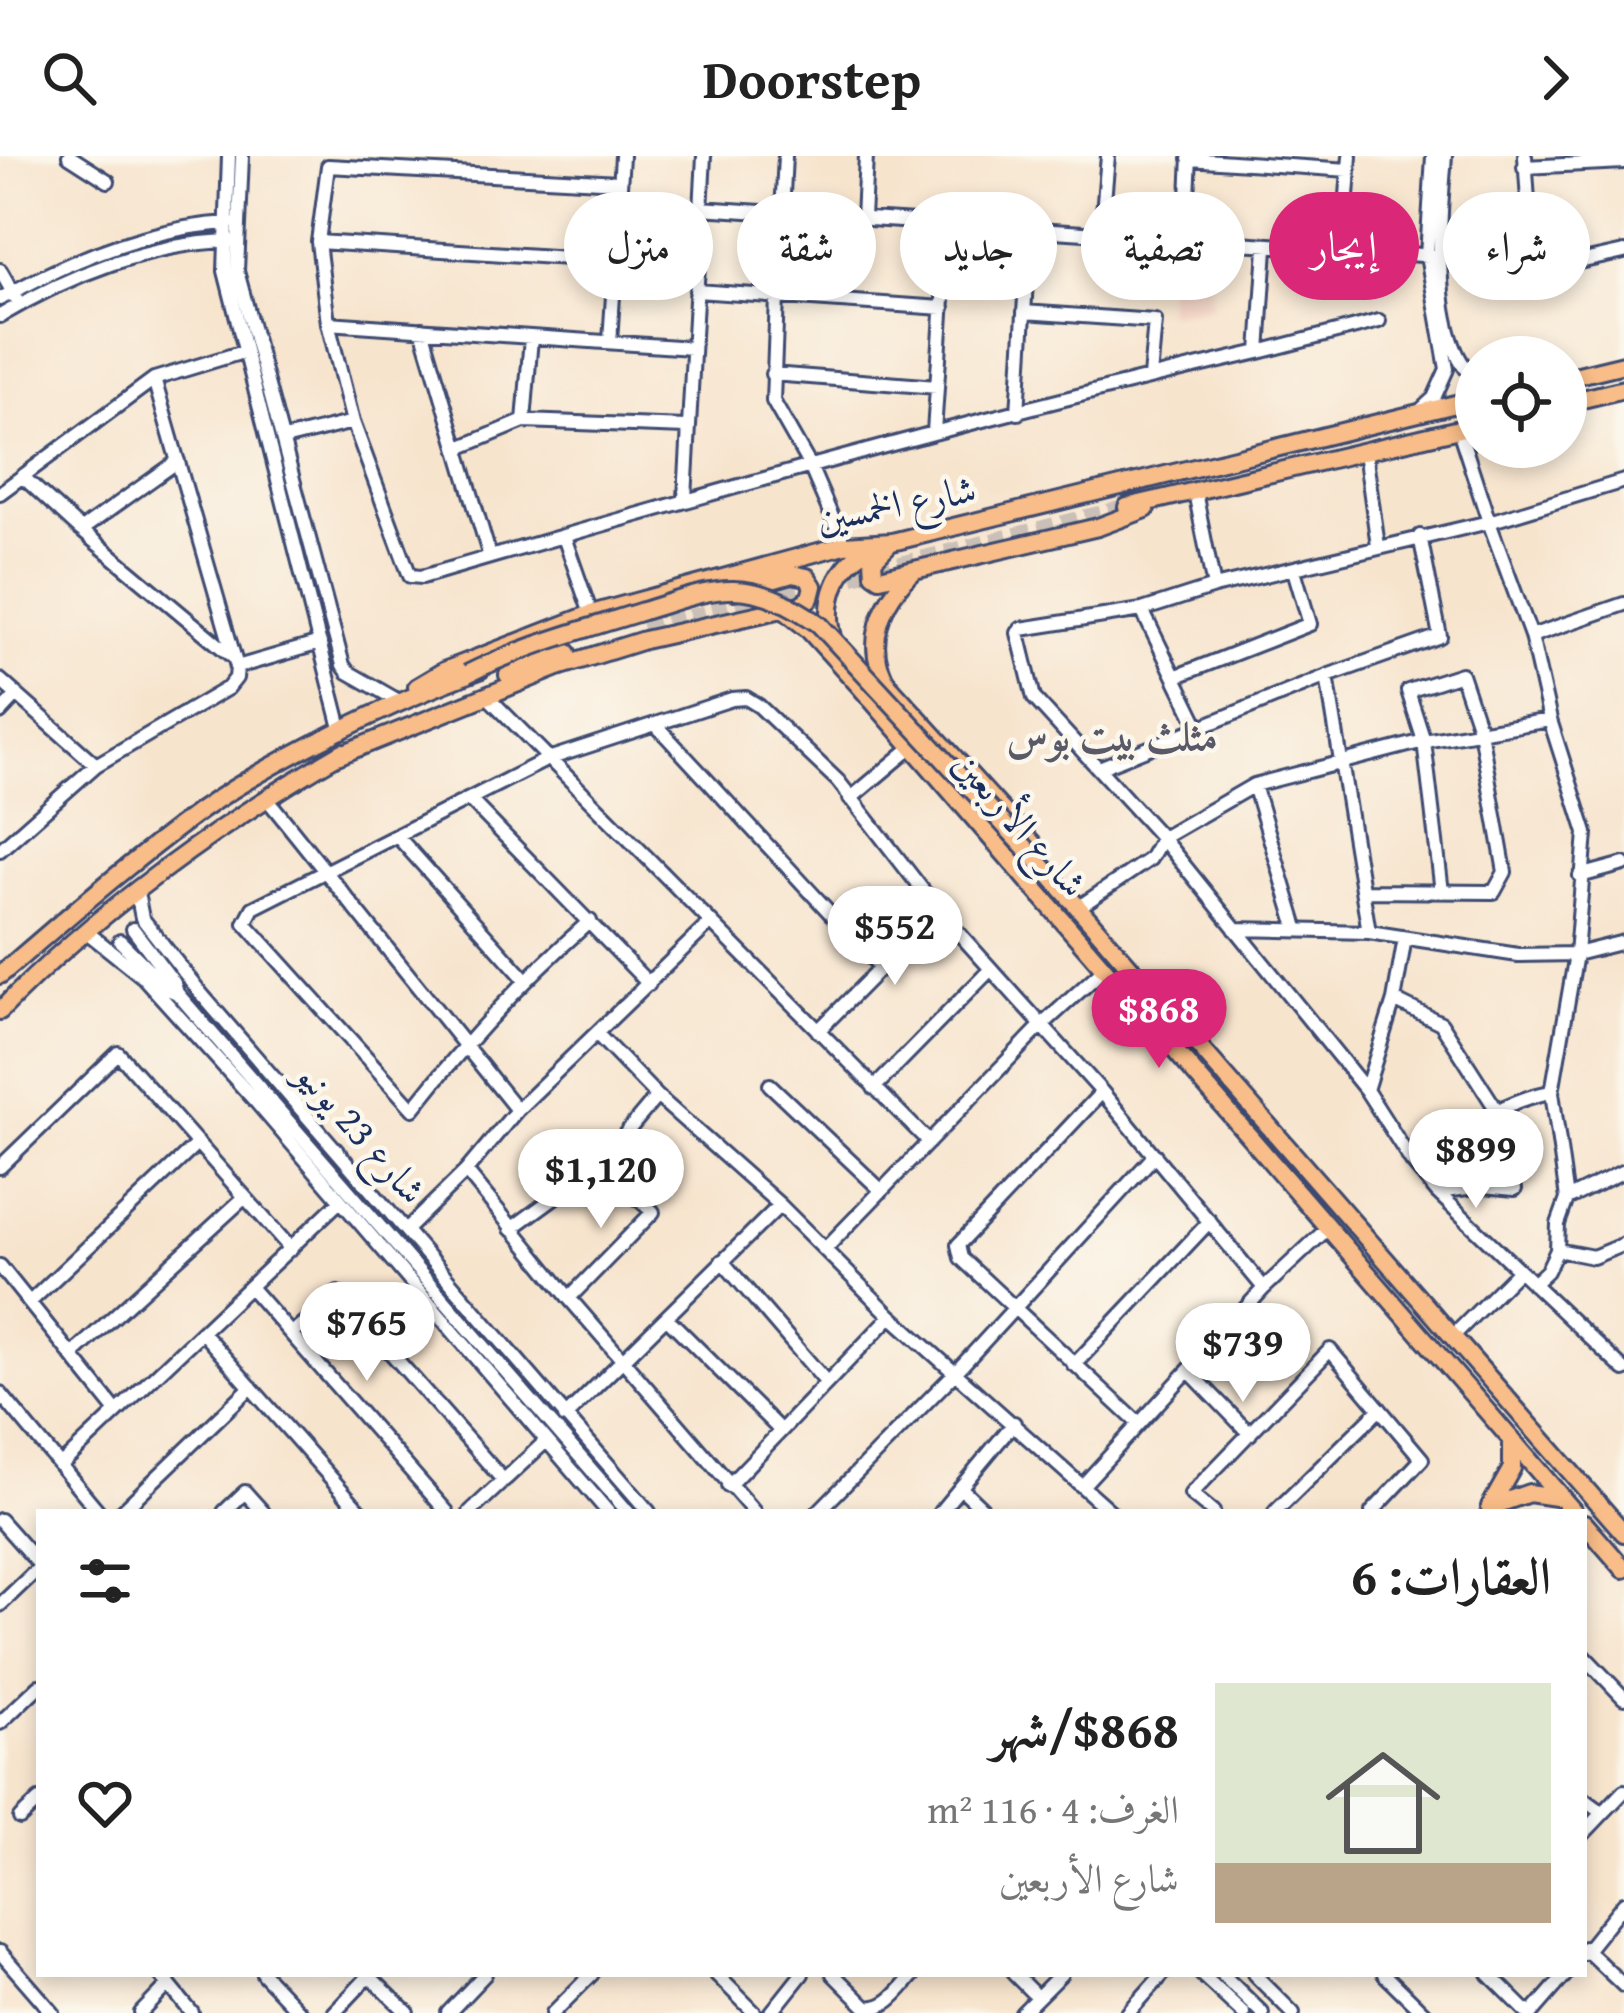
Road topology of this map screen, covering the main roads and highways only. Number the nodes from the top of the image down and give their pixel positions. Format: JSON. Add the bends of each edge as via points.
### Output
{"nodes":[{"id":1,"x":1624,"y":364,"type":"edge"},
{"id":2,"x":1587,"y":374,"type":"edge"},
{"id":3,"x":1624,"y":389,"type":"edge"},
{"id":4,"x":1587,"y":398,"type":"edge"},
{"id":5,"x":1455,"y":404,"type":"edge"},
{"id":6,"x":1455,"y":431,"type":"edge"},
{"id":7,"x":1168,"y":499,"type":"junction"},
{"id":8,"x":1127,"y":507,"type":"tunnel mouth"},
{"id":9,"x":886,"y":543,"type":"junction"},
{"id":10,"x":914,"y":571,"type":"junction"},
{"id":11,"x":769,"y":610,"type":"junction"},
{"id":12,"x":643,"y":629,"type":"tunnel mouth"},
{"id":13,"x":878,"y":649,"type":"junction"},
{"id":14,"x":843,"y":668,"type":"junction"},
{"id":15,"x":880,"y":670,"type":"junction"},
{"id":16,"x":467,"y":674,"type":"junction"},
{"id":17,"x":858,"y":684,"type":"junction"},
{"id":18,"x":346,"y":730,"type":"junction"},
{"id":19,"x":337,"y":756,"type":"junction"},
{"id":20,"x":1055,"y":880,"type":"junction"},
{"id":21,"x":0,"y":975,"type":"edge"},
{"id":22,"x":0,"y":1011,"type":"edge"},
{"id":23,"x":1512,"y":1441,"type":"junction"},
{"id":24,"x":1568,"y":1505,"type":"edge"},
{"id":25,"x":1488,"y":1509,"type":"edge"},
{"id":26,"x":1489,"y":1509,"type":"edge"},
{"id":27,"x":1587,"y":1526,"type":"edge"},
{"id":28,"x":1623,"y":1530,"type":"edge"},
{"id":29,"x":1624,"y":1569,"type":"edge"}],
"edges":[{"from":1,"to":2,"type":"main road"},
{"from":3,"to":4,"type":"main road"},
{"from":5,"to":9,"type":"main road","name":"شارع الخمسين"},
{"from":6,"to":7,"type":"main road"},
{"from":7,"to":8,"type":"main road"},
{"from":7,"to":10,"type":"main road","via":[[1098,527]]},
{"from":9,"to":10,"type":"main road","via":[[874,574]]},
{"from":9,"to":14,"type":"main road","via":[[837,578],[830,627]]},
{"from":9,"to":18,"type":"main road","name":"شارع الخمسين","via":[[844,545],[591,614],[444,671]]},
{"from":10,"to":13,"type":"main road","via":[[880,614]]},
{"from":11,"to":14,"type":"main road","name":"شارع الأربعين","via":[[784,608]]},
{"from":11,"to":16,"type":"main road","via":[[810,598],[807,577],[792,574],[650,614]]},
{"from":11,"to":19,"type":"main road","via":[[644,640]]},
{"from":12,"to":19,"type":"main road","via":[[478,686]]},
{"from":13,"to":14,"type":"main road"},
{"from":13,"to":15,"type":"main road"},
{"from":14,"to":17,"type":"main road","name":"شارع الأربعين"},
{"from":15,"to":17,"type":"main road","via":[[863,668]]},
{"from":15,"to":20,"type":"main road","via":[[1040,852]]},
{"from":16,"to":18,"type":"main road","name":"شارع الخمسين"},
{"from":16,"to":20,"type":"main road","name":"شارع الأربعين","bridge":true,"via":[[509,652],[680,600],[730,590],[791,604],[819,624]]},
{"from":17,"to":23,"type":"main road","name":"شارع الأربعين"},
{"from":18,"to":21,"type":"main road","name":"شارع الخمسين","via":[[203,809]]},
{"from":19,"to":22,"type":"main road","via":[[137,893]]},
{"from":20,"to":28,"type":"main road","name":"شارع الأربعين"},
{"from":23,"to":24,"type":"main road","name":"شارع الأربعين"},
{"from":23,"to":25,"type":"main road","via":[[1512,1468]]},
{"from":24,"to":26,"type":"main road","via":[[1529,1493]]},
{"from":27,"to":29,"type":"main road"}]}
